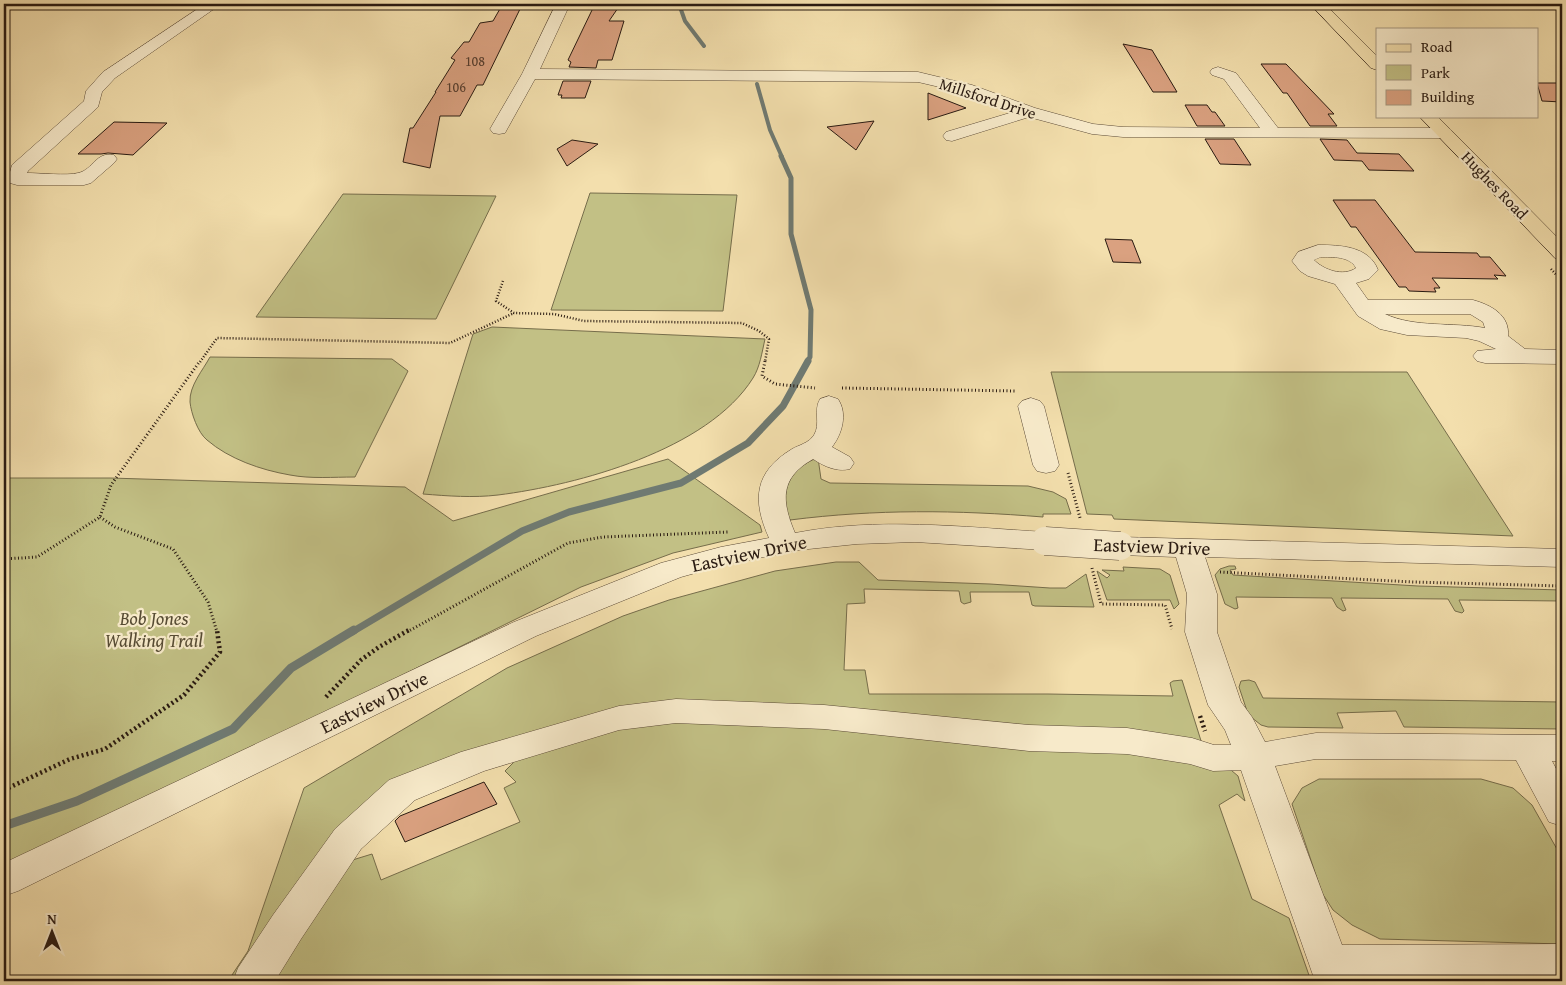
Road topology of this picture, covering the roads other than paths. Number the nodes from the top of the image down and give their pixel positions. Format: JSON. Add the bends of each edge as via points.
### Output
{"nodes":[{"id":1,"x":214,"y":4,"type":"edge"},
{"id":2,"x":563,"y":4,"type":"edge"},
{"id":3,"x":1317,"y":4,"type":"edge"},
{"id":4,"x":1376,"y":64,"type":"edge"},
{"id":5,"x":1218,"y":72,"type":"dead end"},
{"id":6,"x":530,"y":74,"type":"junction"},
{"id":7,"x":1029,"y":112,"type":"junction"},
{"id":8,"x":1429,"y":118,"type":"edge"},
{"id":9,"x":499,"y":129,"type":"dead end"},
{"id":10,"x":1274,"y":133,"type":"junction"},
{"id":11,"x":1444,"y":133,"type":"junction"},
{"id":12,"x":952,"y":136,"type":"dead end"},
{"id":13,"x":108,"y":159,"type":"dead end"},
{"id":14,"x":1562,"y":254,"type":"edge"},
{"id":15,"x":1342,"y":278,"type":"dead end"},
{"id":16,"x":1562,"y":357,"type":"edge"},
{"id":17,"x":828,"y":394,"type":"road end"},
{"id":18,"x":1024,"y":399,"type":"road end"},
{"id":19,"x":817,"y":449,"type":"junction"},
{"id":20,"x":841,"y":462,"type":"dead end"},
{"id":21,"x":1056,"y":467,"type":"road end"},
{"id":22,"x":786,"y":544,"type":"junction"},
{"id":23,"x":1562,"y":558,"type":"edge"},
{"id":24,"x":1192,"y":559,"type":"junction"},
{"id":25,"x":1527,"y":748,"type":"junction"},
{"id":26,"x":1562,"y":748,"type":"edge"},
{"id":27,"x":1254,"y":757,"type":"junction"},
{"id":28,"x":1562,"y":812,"type":"edge"},
{"id":29,"x":4,"y":880,"type":"edge"},
{"id":30,"x":1562,"y":962,"type":"edge"},
{"id":31,"x":1332,"y":972,"type":"edge"},
{"id":32,"x":253,"y":981,"type":"edge"}],
"edges":[{"from":1,"to":13,"type":"street","via":[[109,75],[94,91],[92,103],[19,169],[17,179],[84,179]]},
{"from":2,"to":6,"type":"street"},
{"from":3,"to":4,"type":"main road"},
{"from":5,"to":10,"type":"street","via":[[1230,76]]},
{"from":6,"to":7,"type":"street","name":"Millsford Drive","via":[[918,77],[966,88]]},
{"from":6,"to":9,"type":"street"},
{"from":7,"to":10,"type":"street","name":"Millsford Drive","via":[[1092,129],[1123,132]]},
{"from":7,"to":12,"type":"street"},
{"from":8,"to":11,"type":"main road","name":"Hughes Road"},
{"from":10,"to":11,"type":"street","name":"Millsford Drive"},
{"from":11,"to":14,"type":"main road","name":"Hughes Road"},
{"from":15,"to":16,"type":"street","via":[[1368,314],[1400,327],[1475,332],[1490,347],[1518,356]]},
{"from":17,"to":19,"type":"street","via":[[829,430]]},
{"from":18,"to":21,"type":"street"},
{"from":19,"to":20,"type":"street"},
{"from":19,"to":22,"type":"street","via":[[781,470],[771,489],[773,515]]},
{"from":22,"to":24,"type":"street","name":"Eastview Drive","bridge":true,"via":[[857,535],[915,533],[1120,546]]},
{"from":22,"to":29,"type":"street","name":"Eastview Drive","via":[[720,556],[671,570],[525,629]]},
{"from":23,"to":24,"type":"street","name":"Eastview Drive"},
{"from":24,"to":27,"type":"street","via":[[1202,594],[1201,632],[1225,705],[1240,726]]},
{"from":25,"to":26,"type":"street"},
{"from":25,"to":27,"type":"street","via":[[1316,746]]},
{"from":25,"to":28,"type":"street"},
{"from":27,"to":31,"type":"street"},
{"from":27,"to":32,"type":"street","via":[[1214,758],[1127,741],[1029,738],[824,717],[676,711],[619,718],[473,762],[402,790],[348,839]]},
{"from":30,"to":31,"type":"street"}]}
